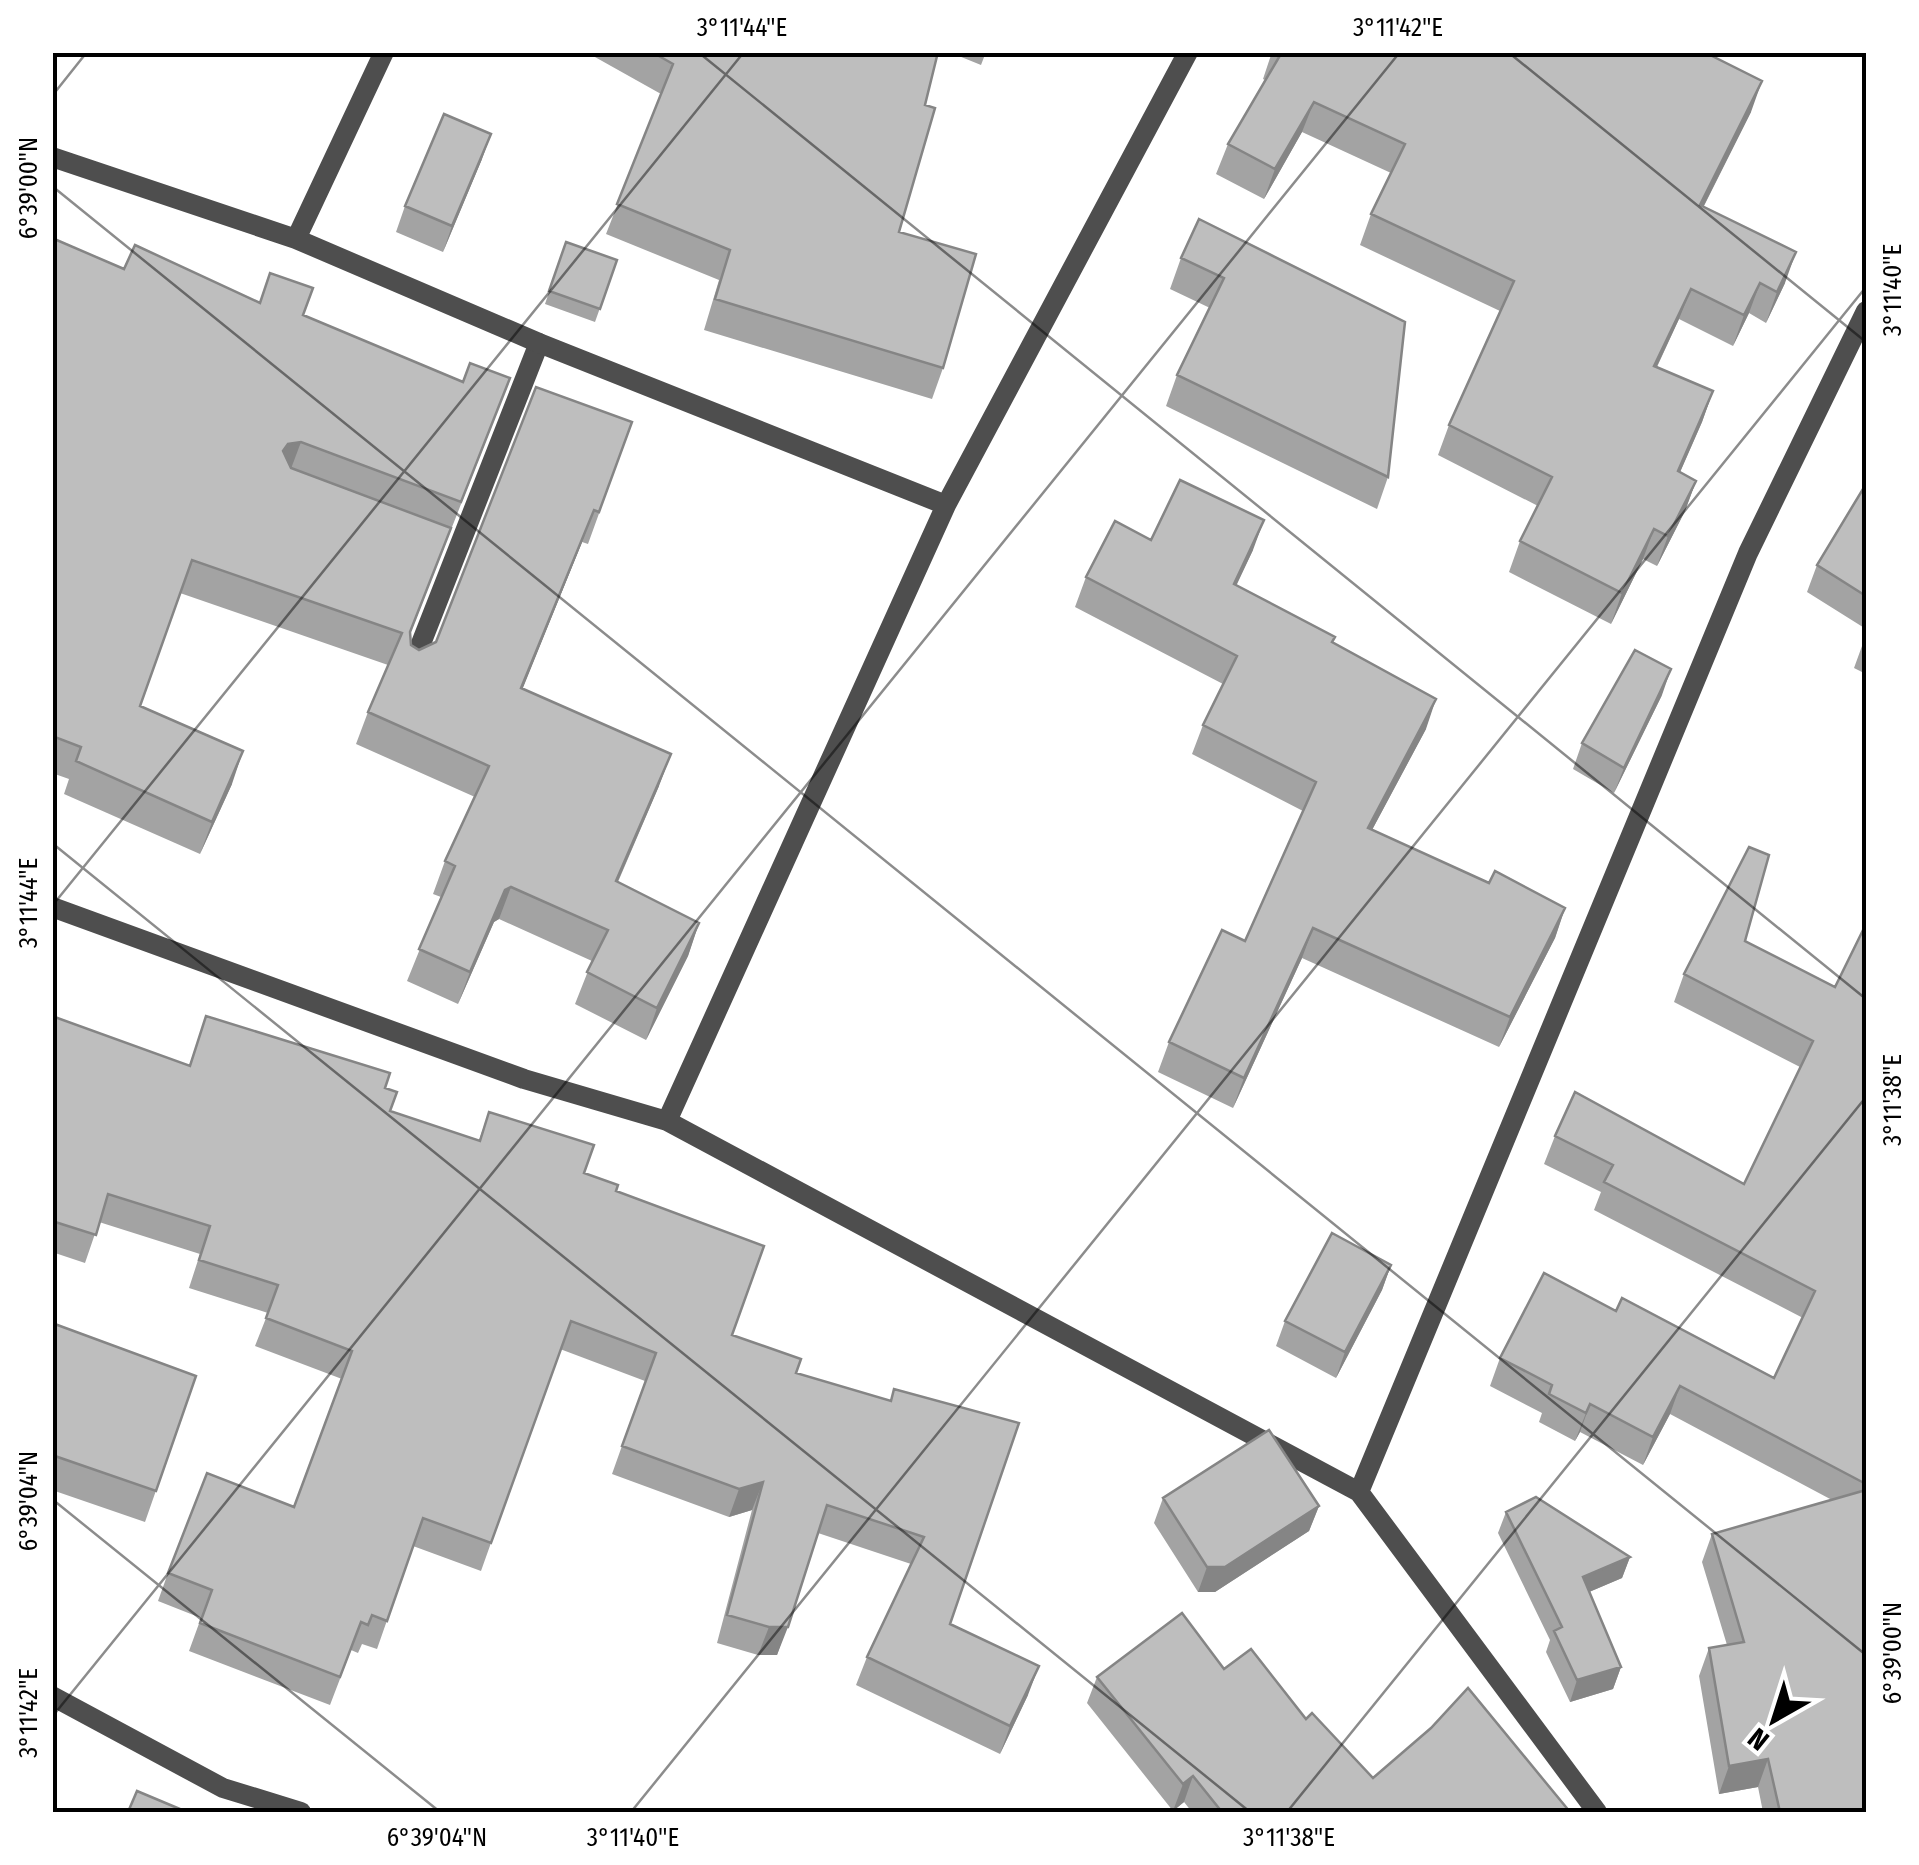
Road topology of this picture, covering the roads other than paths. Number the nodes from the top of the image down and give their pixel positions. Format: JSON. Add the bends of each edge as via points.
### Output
{"nodes":[{"id":1,"x":384,"y":52,"type":"edge"},
{"id":2,"x":1188,"y":52,"type":"edge"},
{"id":3,"x":52,"y":156,"type":"edge"},
{"id":4,"x":296,"y":239,"type":"junction"},
{"id":5,"x":1866,"y":311,"type":"edge"},
{"id":6,"x":539,"y":343,"type":"junction"},
{"id":7,"x":946,"y":505,"type":"junction"},
{"id":8,"x":412,"y":670,"type":"edge"},
{"id":9,"x":52,"y":907,"type":"edge"},
{"id":10,"x":667,"y":1121,"type":"junction"},
{"id":11,"x":1359,"y":1492,"type":"junction"},
{"id":12,"x":52,"y":1696,"type":"edge"},
{"id":13,"x":224,"y":1788,"type":"junction"},
{"id":14,"x":237,"y":1812,"type":"edge"},
{"id":15,"x":301,"y":1812,"type":"edge"},
{"id":16,"x":1598,"y":1812,"type":"edge"}],
"edges":[{"from":1,"to":4,"type":"street"},
{"from":2,"to":7,"type":"street"},
{"from":3,"to":4,"type":"street"},
{"from":4,"to":6,"type":"street"},
{"from":5,"to":11,"type":"street","via":[[1748,553]]},
{"from":6,"to":7,"type":"street"},
{"from":6,"to":8,"type":"street","via":[[448,549]]},
{"from":7,"to":10,"type":"street"},
{"from":9,"to":10,"type":"street","via":[[524,1079]]},
{"from":10,"to":11,"type":"street"},
{"from":11,"to":16,"type":"street"},
{"from":12,"to":13,"type":"street"},
{"from":13,"to":14,"type":"street"},
{"from":13,"to":15,"type":"street"}]}
